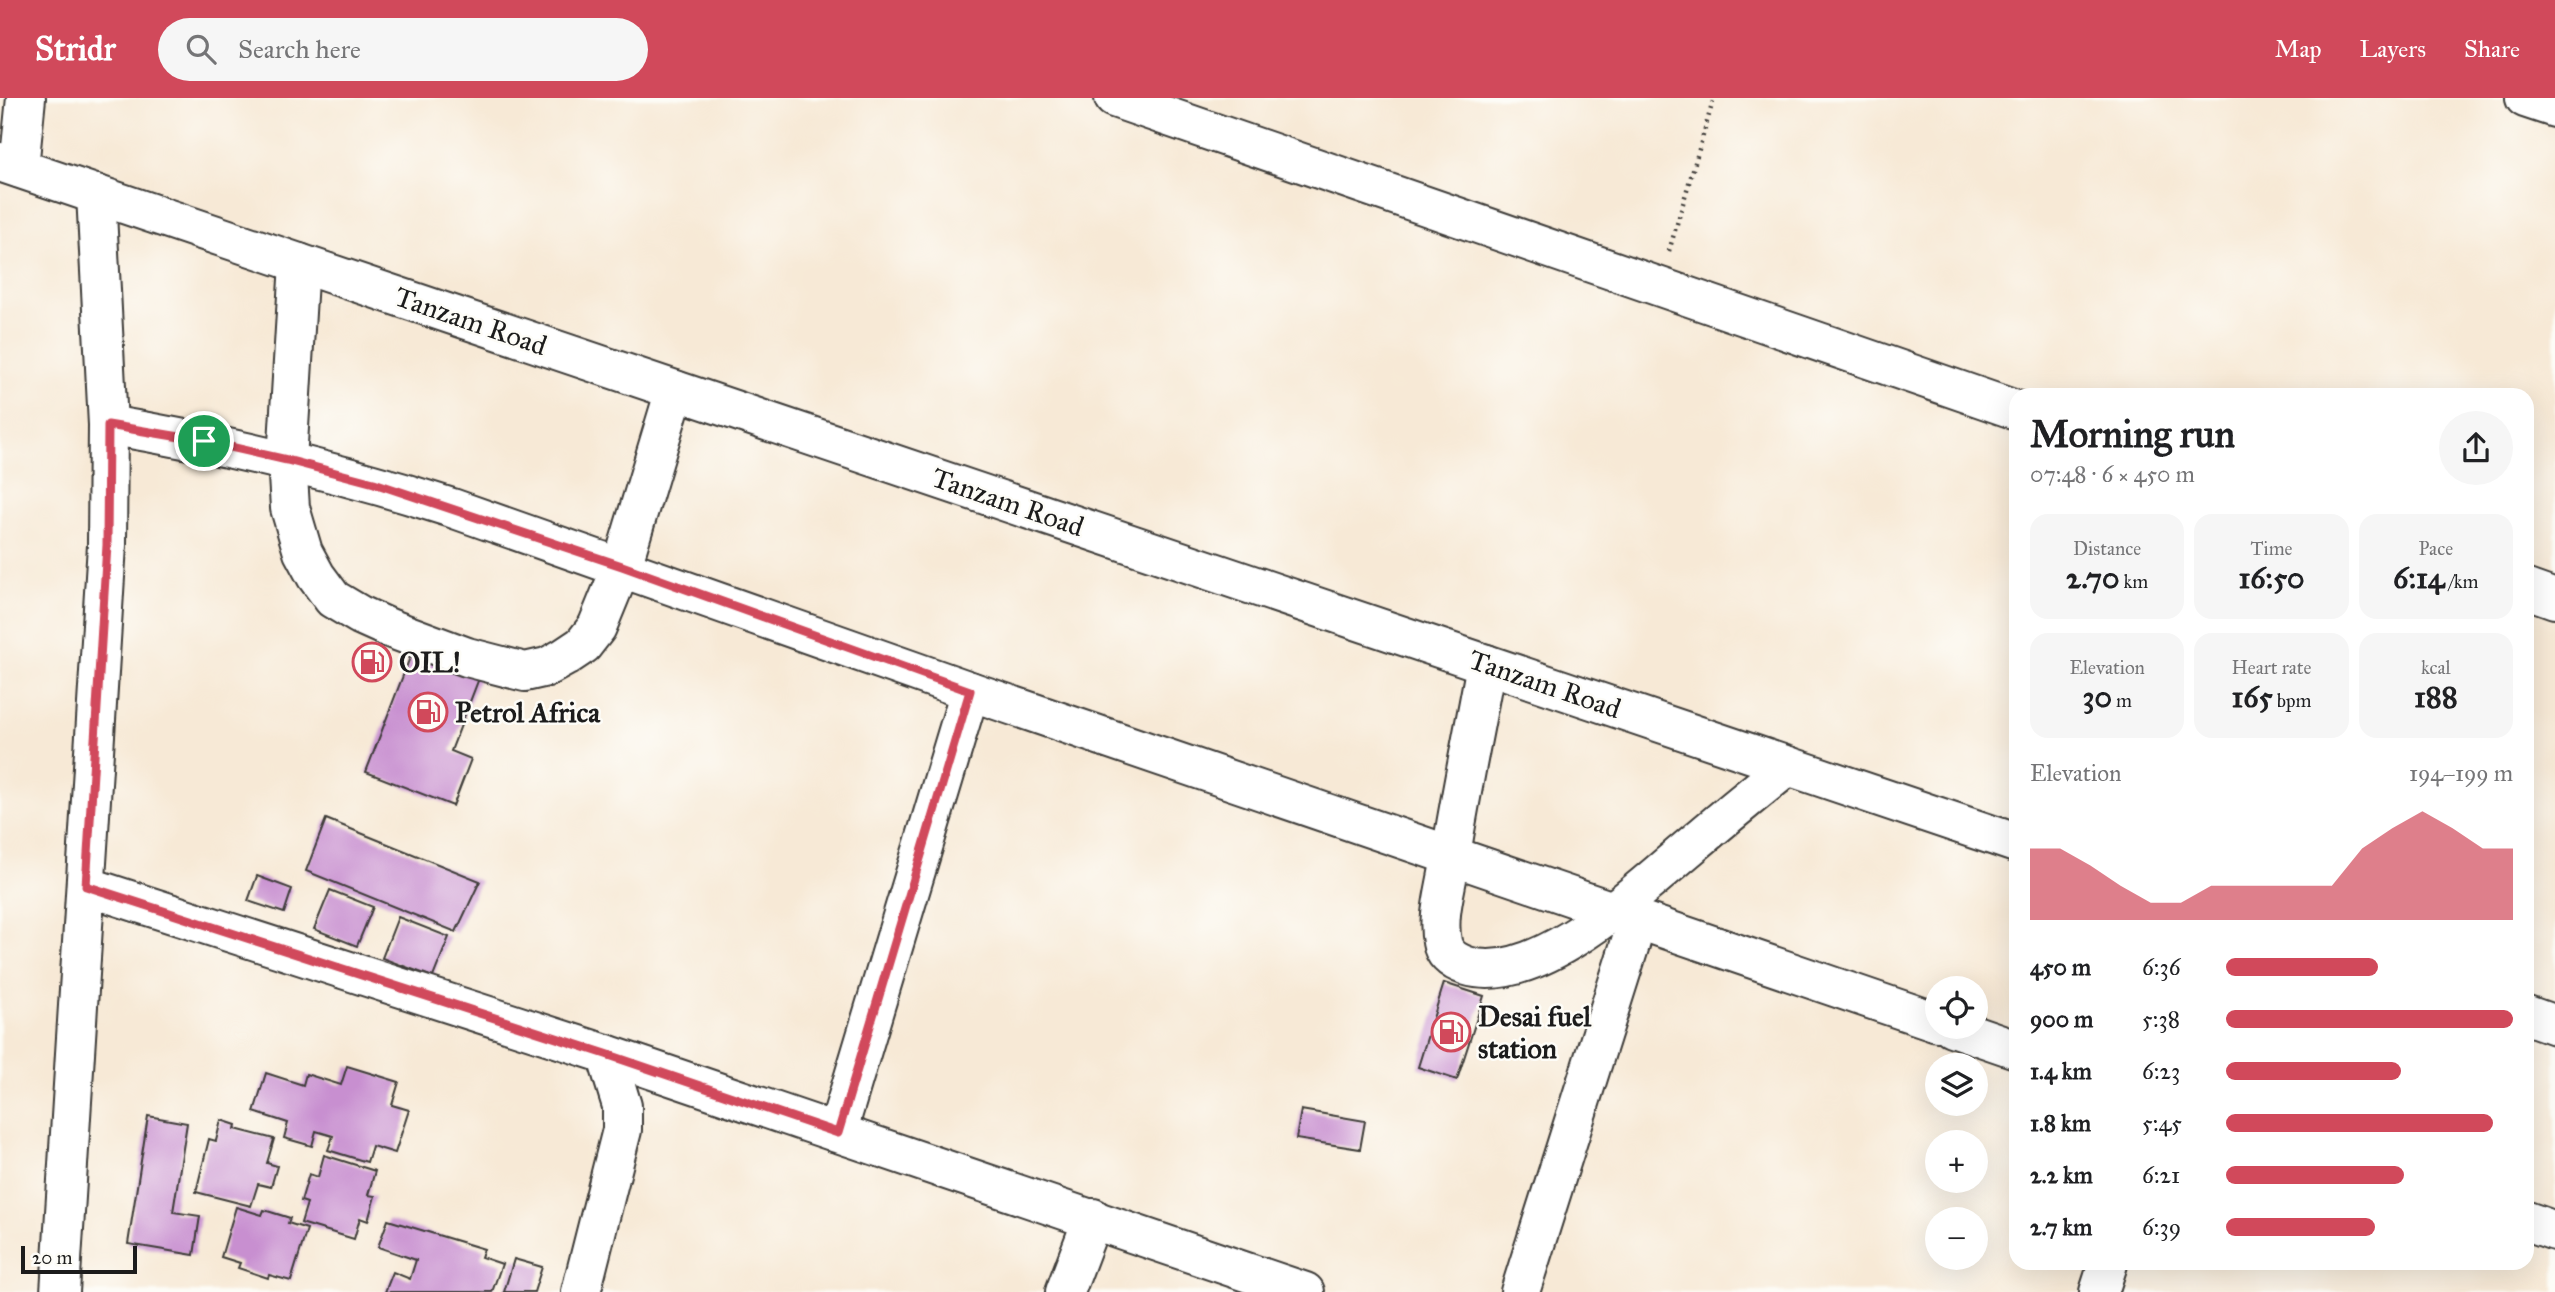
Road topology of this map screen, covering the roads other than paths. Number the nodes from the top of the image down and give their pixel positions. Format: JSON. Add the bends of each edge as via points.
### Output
{"nodes":[{"id":1,"x":26,"y":98,"type":"edge"},
{"id":2,"x":1114,"y":98,"type":"edge"},
{"id":3,"x":2525,"y":98,"type":"edge"},
{"id":4,"x":2555,"y":107,"type":"edge"},
{"id":5,"x":10,"y":165,"type":"edge"},
{"id":6,"x":96,"y":194,"type":"junction"},
{"id":7,"x":299,"y":263,"type":"junction"},
{"id":8,"x":675,"y":390,"type":"junction"},
{"id":9,"x":2009,"y":408,"type":"edge"},
{"id":10,"x":108,"y":425,"type":"junction"},
{"id":11,"x":287,"y":460,"type":"junction"},
{"id":12,"x":622,"y":566,"type":"junction"},
{"id":13,"x":2534,"y":592,"type":"edge"},
{"id":14,"x":2555,"y":599,"type":"edge"},
{"id":15,"x":1486,"y":664,"type":"junction"},
{"id":16,"x":970,"y":691,"type":"junction"},
{"id":17,"x":1787,"y":766,"type":"junction"},
{"id":18,"x":2009,"y":841,"type":"edge"},
{"id":19,"x":1451,"y":855,"type":"junction"},
{"id":20,"x":86,"y":886,"type":"junction"},
{"id":21,"x":1625,"y":915,"type":"junction"},
{"id":22,"x":1925,"y":1018,"type":"edge"},
{"id":23,"x":2534,"y":1018,"type":"edge"},
{"id":24,"x":2555,"y":1025,"type":"edge"},
{"id":25,"x":1987,"y":1039,"type":"edge"},
{"id":26,"x":2009,"y":1047,"type":"edge"},
{"id":27,"x":606,"y":1054,"type":"junction"},
{"id":28,"x":838,"y":1133,"type":"junction"},
{"id":29,"x":1093,"y":1218,"type":"junction"},
{"id":30,"x":2534,"y":1224,"type":"edge"},
{"id":31,"x":2555,"y":1231,"type":"edge"},
{"id":32,"x":2106,"y":1270,"type":"edge"},
{"id":33,"x":60,"y":1292,"type":"edge"},
{"id":34,"x":581,"y":1292,"type":"edge"},
{"id":35,"x":1065,"y":1292,"type":"edge"},
{"id":36,"x":1305,"y":1292,"type":"edge"},
{"id":37,"x":1520,"y":1292,"type":"edge"},
{"id":38,"x":2099,"y":1292,"type":"edge"}],
"edges":[{"from":1,"to":5,"type":"main road"},
{"from":2,"to":9,"type":"main road"},
{"from":3,"to":4,"type":"main road"},
{"from":5,"to":6,"type":"main road","name":"Tanzam Road"},
{"from":6,"to":7,"type":"main road","name":"Tanzam Road"},
{"from":6,"to":10,"type":"main road"},
{"from":7,"to":8,"type":"main road","name":"Tanzam Road"},
{"from":7,"to":11,"type":"main road"},
{"from":8,"to":12,"type":"main road"},
{"from":8,"to":15,"type":"main road","name":"Tanzam Road"},
{"from":10,"to":11,"type":"main road"},
{"from":10,"to":20,"type":"main road","via":[[107,545]]},
{"from":11,"to":12,"type":"main road","via":[[413,495]]},
{"from":11,"to":12,"type":"main road","via":[[290,508],[303,552],[333,599],[369,620],[467,657],[525,672],[547,667],[583,645],[597,627]]},
{"from":12,"to":16,"type":"main road"},
{"from":13,"to":14,"type":"main road"},
{"from":15,"to":17,"type":"main road","name":"Tanzam Road"},
{"from":15,"to":19,"type":"main road"},
{"from":16,"to":19,"type":"main road"},
{"from":16,"to":28,"type":"main road"},
{"from":17,"to":18,"type":"main road","name":"Tanzam Road"},
{"from":17,"to":21,"type":"main road"},
{"from":19,"to":21,"type":"main road"},
{"from":19,"to":21,"type":"main road","via":[[1440,924],[1442,944],[1446,955],[1464,965],[1487,970],[1507,967],[1541,956]]},
{"from":20,"to":27,"type":"main road"},
{"from":20,"to":33,"type":"main road"},
{"from":21,"to":22,"type":"main road"},
{"from":21,"to":37,"type":"main road"},
{"from":23,"to":24,"type":"main road"},
{"from":25,"to":26,"type":"main road"},
{"from":27,"to":28,"type":"main road"},
{"from":27,"to":34,"type":"main road","via":[[622,1106],[622,1130]]},
{"from":28,"to":29,"type":"main road"},
{"from":29,"to":35,"type":"main road"},
{"from":29,"to":36,"type":"main road"},
{"from":30,"to":31,"type":"main road"},
{"from":32,"to":38,"type":"main road"}]}
